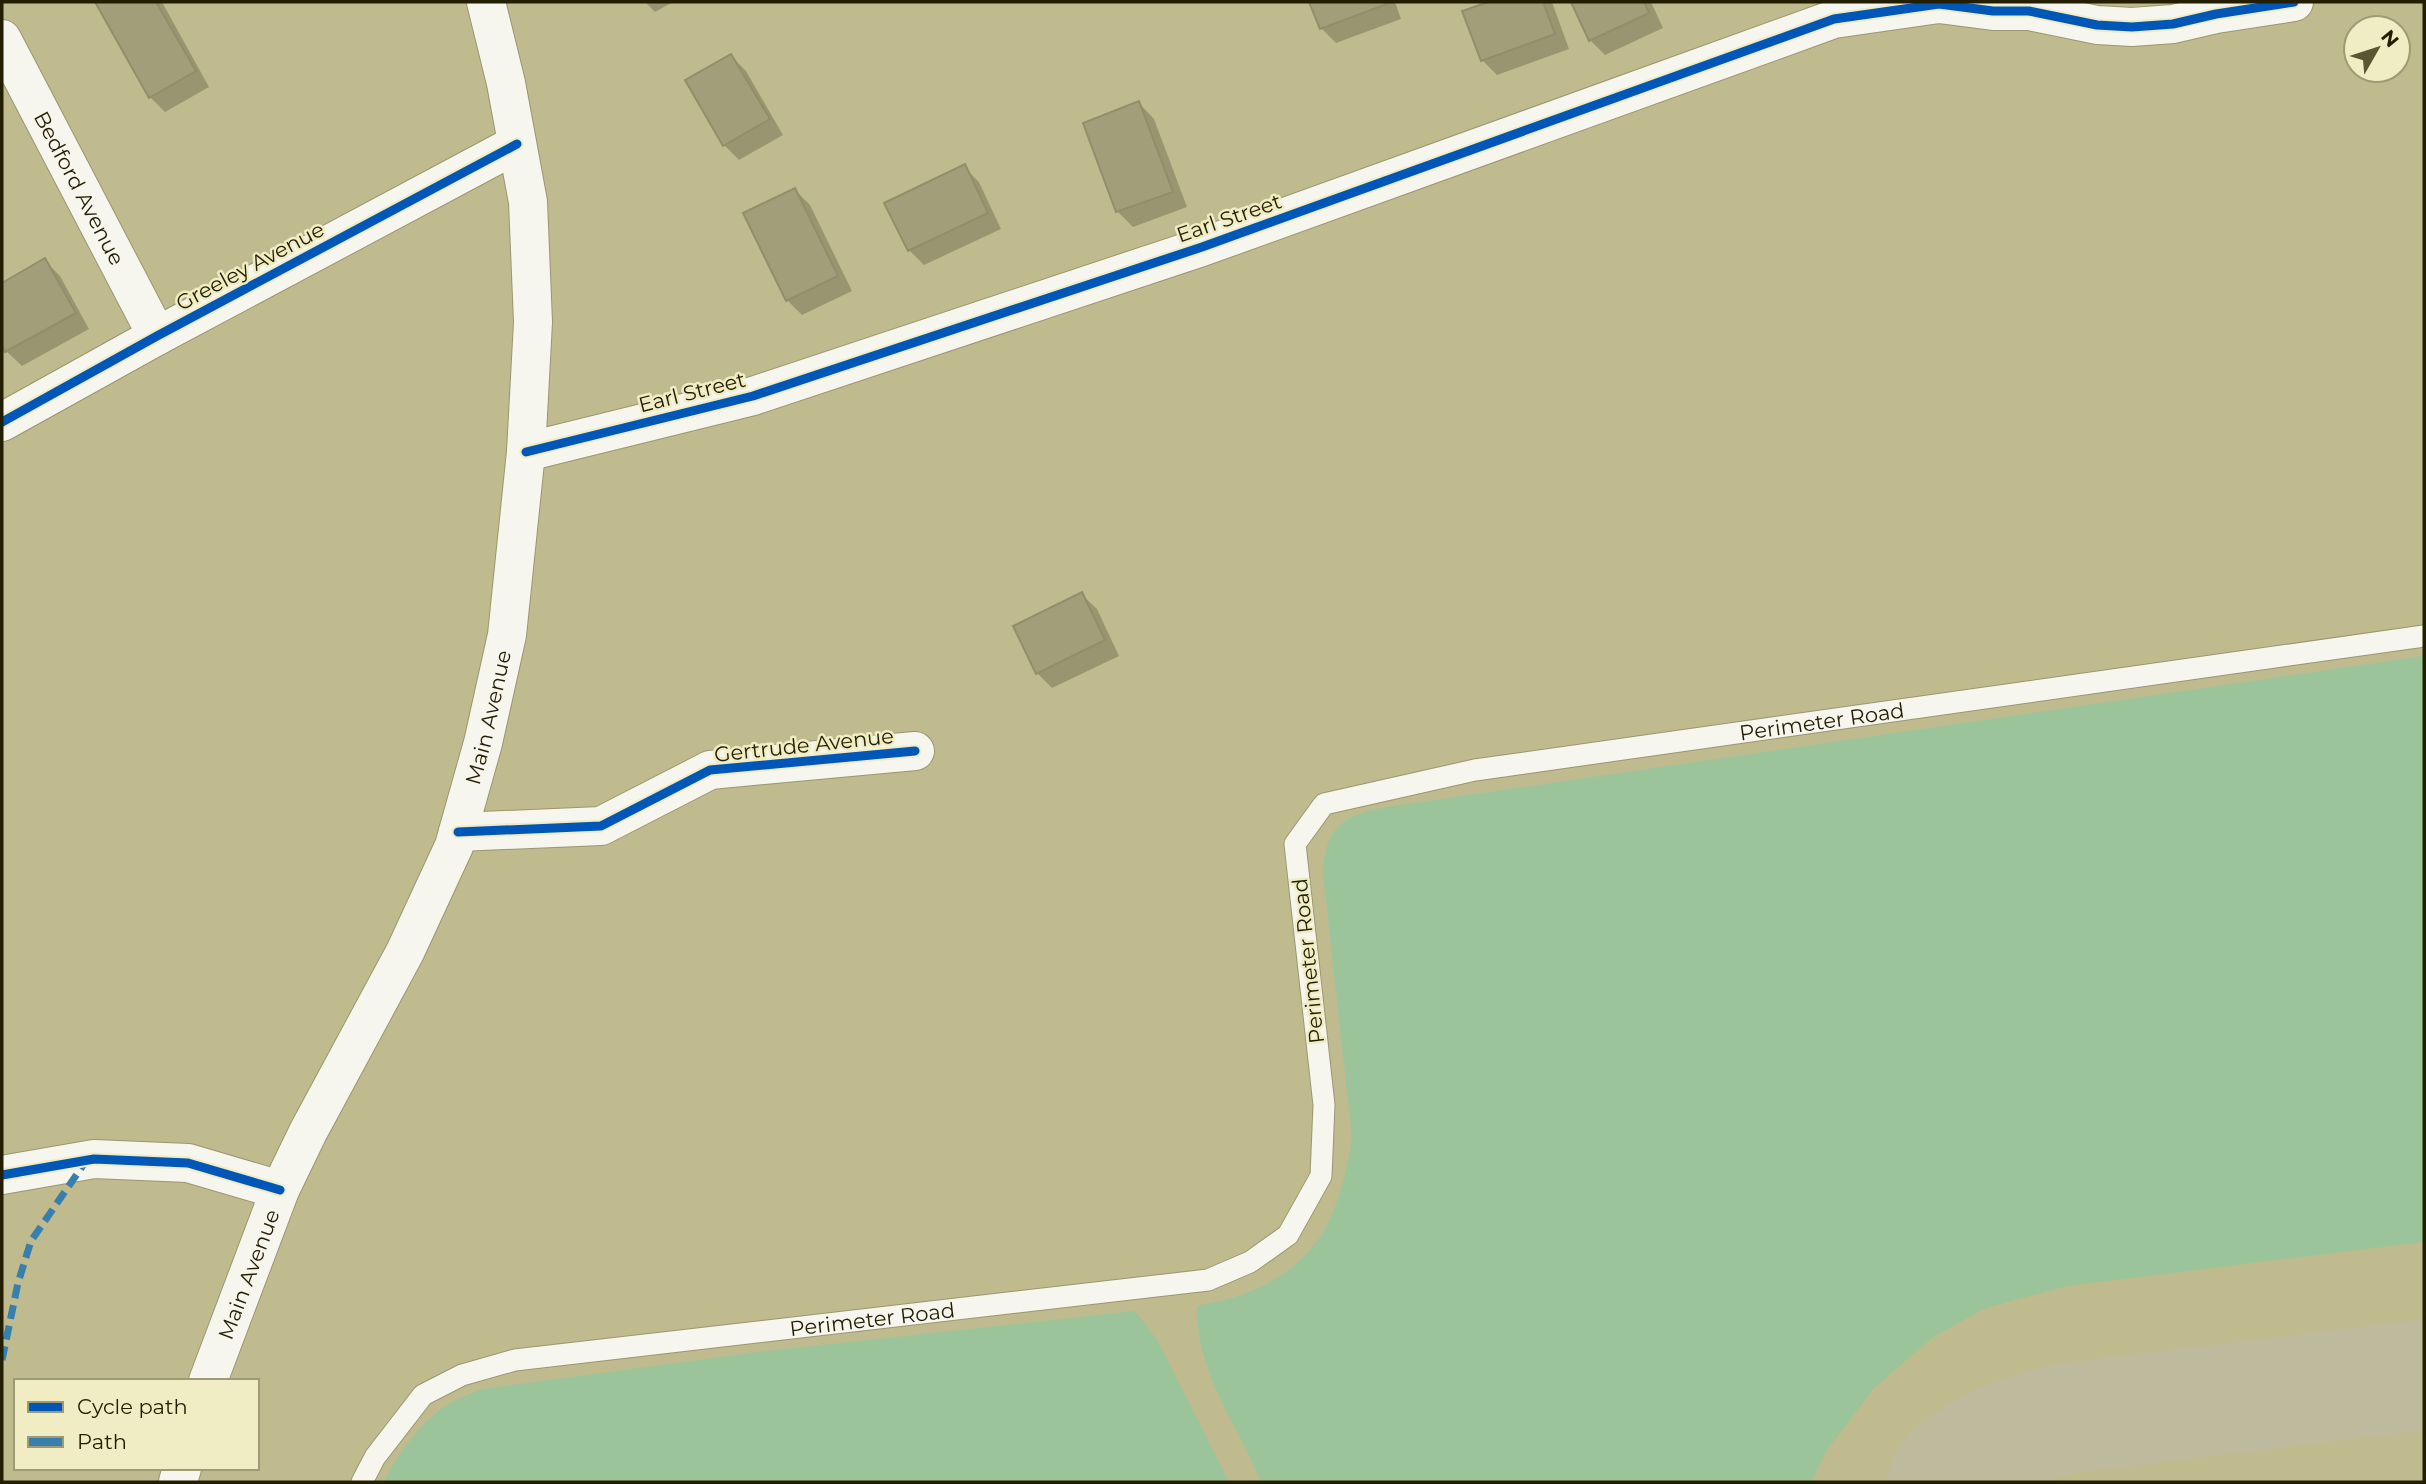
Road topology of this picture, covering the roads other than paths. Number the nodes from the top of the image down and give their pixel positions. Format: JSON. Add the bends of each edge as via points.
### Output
{"nodes":[{"id":1,"x":486,"y":2,"type":"edge"},
{"id":2,"x":2294,"y":2,"type":"edge"},
{"id":3,"x":1939,"y":3,"type":"edge"},
{"id":4,"x":2,"y":39,"type":"edge"},
{"id":5,"x":517,"y":144,"type":"junction"},
{"id":6,"x":158,"y":335,"type":"junction"},
{"id":7,"x":2,"y":422,"type":"edge"},
{"id":8,"x":526,"y":452,"type":"junction"},
{"id":9,"x":2424,"y":636,"type":"edge"},
{"id":10,"x":915,"y":751,"type":"dead end"},
{"id":11,"x":458,"y":832,"type":"junction"},
{"id":12,"x":2,"y":1175,"type":"edge"},
{"id":13,"x":280,"y":1190,"type":"junction"},
{"id":14,"x":209,"y":1379,"type":"edge"},
{"id":15,"x":362,"y":1482,"type":"edge"}],
"edges":[{"from":1,"to":5,"type":"street","name":"Main Avenue"},
{"from":2,"to":3,"type":"street","name":"Earl Street","via":[[2132,27]]},
{"from":3,"to":8,"type":"street","name":"Earl Street","via":[[1834,19],[1202,247],[753,396]]},
{"from":4,"to":6,"type":"street","name":"Bedford Avenue"},
{"from":5,"to":6,"type":"street","name":"Greeley Avenue"},
{"from":5,"to":8,"type":"street","name":"Main Avenue","via":[[528,202],[533,322]]},
{"from":6,"to":7,"type":"street","name":"Greeley Avenue"},
{"from":8,"to":11,"type":"street","name":"Main Avenue","via":[[508,635]]},
{"from":9,"to":15,"type":"lane","name":"Perimeter Road","via":[[1475,770],[1324,804],[1295,844],[1324,1105],[1321,1176],[1288,1235],[1250,1262],[1208,1280],[515,1360],[462,1375],[423,1395],[375,1457]]},
{"from":10,"to":11,"type":"street","name":"Gertrude Avenue","via":[[710,770],[601,826]]},
{"from":11,"to":13,"type":"street","name":"Main Avenue","via":[[405,952]]},
{"from":12,"to":13,"type":"street","via":[[94,1159],[188,1163]]},
{"from":13,"to":14,"type":"street","name":"Main Avenue"}]}
